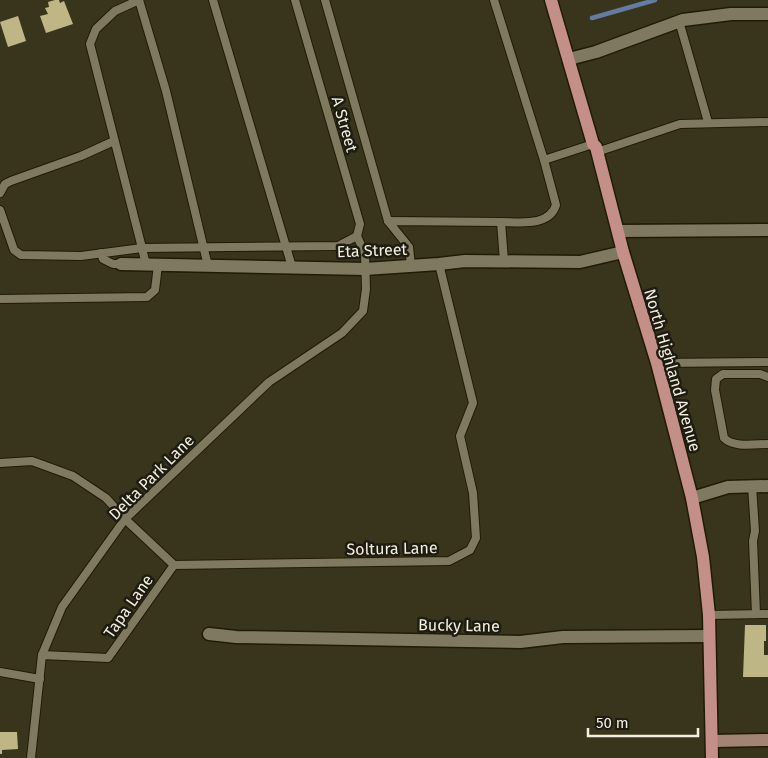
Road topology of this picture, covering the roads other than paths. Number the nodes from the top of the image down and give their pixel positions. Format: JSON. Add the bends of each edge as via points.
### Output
{"nodes":[{"id":1,"x":139,"y":0,"type":"edge"},
{"id":2,"x":213,"y":0,"type":"edge"},
{"id":3,"x":295,"y":0,"type":"edge"},
{"id":4,"x":325,"y":0,"type":"edge"},
{"id":5,"x":494,"y":0,"type":"edge"},
{"id":6,"x":551,"y":0,"type":"edge"},
{"id":7,"x":768,"y":14,"type":"edge"},
{"id":8,"x":679,"y":22,"type":"junction"},
{"id":9,"x":569,"y":59,"type":"junction"},
{"id":10,"x":708,"y":122,"type":"junction"},
{"id":11,"x":768,"y":122,"type":"edge"},
{"id":12,"x":114,"y":141,"type":"junction"},
{"id":13,"x":595,"y":148,"type":"junction"},
{"id":14,"x":544,"y":160,"type":"junction"},
{"id":15,"x":0,"y":193,"type":"edge"},
{"id":16,"x":0,"y":210,"type":"edge"},
{"id":17,"x":388,"y":221,"type":"junction"},
{"id":18,"x":502,"y":222,"type":"junction"},
{"id":19,"x":768,"y":230,"type":"edge"},
{"id":20,"x":618,"y":231,"type":"junction"},
{"id":21,"x":357,"y":236,"type":"junction"},
{"id":22,"x":286,"y":246,"type":"junction"},
{"id":23,"x":142,"y":248,"type":"junction"},
{"id":24,"x":203,"y":248,"type":"junction"},
{"id":25,"x":623,"y":252,"type":"junction"},
{"id":26,"x":101,"y":253,"type":"junction"},
{"id":27,"x":504,"y":261,"type":"junction"},
{"id":28,"x":122,"y":264,"type":"joint"},
{"id":29,"x":439,"y":264,"type":"junction"},
{"id":30,"x":152,"y":265,"type":"junction"},
{"id":31,"x":208,"y":266,"type":"junction"},
{"id":32,"x":411,"y":266,"type":"junction"},
{"id":33,"x":292,"y":267,"type":"junction"},
{"id":34,"x":365,"y":269,"type":"junction"},
{"id":35,"x":0,"y":299,"type":"edge"},
{"id":36,"x":768,"y":362,"type":"edge"},
{"id":37,"x":657,"y":363,"type":"junction"},
{"id":38,"x":768,"y":377,"type":"edge"},
{"id":39,"x":768,"y":444,"type":"edge"},
{"id":40,"x":0,"y":463,"type":"edge"},
{"id":41,"x":752,"y":486,"type":"junction"},
{"id":42,"x":768,"y":486,"type":"edge"},
{"id":43,"x":692,"y":498,"type":"junction"},
{"id":44,"x":125,"y":519,"type":"junction"},
{"id":45,"x":174,"y":565,"type":"junction"},
{"id":46,"x":756,"y":614,"type":"junction"},
{"id":47,"x":768,"y":614,"type":"edge"},
{"id":48,"x":709,"y":615,"type":"junction"},
{"id":49,"x":209,"y":634,"type":"dead end"},
{"id":50,"x":709,"y":636,"type":"junction"},
{"id":51,"x":42,"y":655,"type":"junction"},
{"id":52,"x":0,"y":672,"type":"edge"},
{"id":53,"x":40,"y":679,"type":"junction"},
{"id":54,"x":768,"y":740,"type":"edge"},
{"id":55,"x":712,"y":742,"type":"junction"},
{"id":56,"x":31,"y":758,"type":"edge"},
{"id":57,"x":712,"y":758,"type":"edge"}],
"edges":[{"from":1,"to":12,"type":"lane","via":[[109,17],[96,29],[90,44]]},
{"from":1,"to":24,"type":"lane","via":[[166,91]]},
{"from":2,"to":22,"type":"lane"},
{"from":3,"to":21,"type":"lane","name":"A Street","via":[[360,224]]},
{"from":4,"to":17,"type":"lane"},
{"from":5,"to":14,"type":"lane"},
{"from":6,"to":9,"type":"main road","name":"North Highland Avenue"},
{"from":7,"to":8,"type":"street","via":[[731,14]]},
{"from":8,"to":9,"type":"street"},
{"from":8,"to":10,"type":"lane"},
{"from":9,"to":13,"type":"main road","name":"North Highland Avenue"},
{"from":10,"to":11,"type":"lane"},
{"from":10,"to":13,"type":"lane","via":[[680,124]]},
{"from":12,"to":15,"type":"lane","via":[[10,181]]},
{"from":12,"to":23,"type":"lane"},
{"from":13,"to":14,"type":"lane"},
{"from":13,"to":20,"type":"main road","name":"North Highland Avenue"},
{"from":14,"to":18,"type":"lane","via":[[556,205],[554,212],[540,220]]},
{"from":16,"to":26,"type":"lane","via":[[14,250],[21,255]]},
{"from":17,"to":18,"type":"lane"},
{"from":17,"to":32,"type":"lane","via":[[408,247]]},
{"from":18,"to":27,"type":"lane"},
{"from":19,"to":20,"type":"street"},
{"from":20,"to":25,"type":"main road","name":"North Highland Avenue"},
{"from":21,"to":22,"type":"lane","via":[[338,246]]},
{"from":21,"to":34,"type":"lane","name":"A Street","via":[[365,254]]},
{"from":22,"to":24,"type":"lane"},
{"from":22,"to":33,"type":"lane"},
{"from":23,"to":24,"type":"lane"},
{"from":23,"to":26,"type":"lane"},
{"from":23,"to":30,"type":"lane"},
{"from":24,"to":31,"type":"lane"},
{"from":25,"to":27,"type":"street","name":"Eta Street","via":[[580,262]]},
{"from":25,"to":37,"type":"main road","name":"North Highland Avenue"},
{"from":26,"to":28,"type":"lane","via":[[103,259]]},
{"from":27,"to":29,"type":"street","name":"Eta Street"},
{"from":28,"to":30,"type":"street","name":"Eta Street"},
{"from":29,"to":32,"type":"street","name":"Eta Street"},
{"from":29,"to":45,"type":"lane","name":"Soltura Lane","via":[[473,403],[460,436],[473,493],[476,538],[470,550],[449,561]]},
{"from":30,"to":31,"type":"street","name":"Eta Street"},
{"from":30,"to":35,"type":"lane","via":[[155,290],[148,297]]},
{"from":31,"to":33,"type":"street","name":"Eta Street"},
{"from":32,"to":34,"type":"street","name":"Eta Street"},
{"from":33,"to":34,"type":"street","name":"Eta Street"},
{"from":34,"to":44,"type":"lane","name":"Delta Park Lane","via":[[363,311],[342,333],[269,382]]},
{"from":36,"to":37,"type":"lane"},
{"from":37,"to":43,"type":"main road","name":"North Highland Avenue"},
{"from":38,"to":39,"type":"lane","via":[[723,374],[716,379],[715,390],[724,438],[735,444]]},
{"from":40,"to":44,"type":"lane","via":[[32,461],[73,476],[106,498]]},
{"from":41,"to":42,"type":"street"},
{"from":41,"to":43,"type":"street","via":[[728,487]]},
{"from":41,"to":46,"type":"lane"},
{"from":43,"to":48,"type":"main road","name":"North Highland Avenue"},
{"from":44,"to":45,"type":"lane"},
{"from":44,"to":51,"type":"lane","name":"Delta Park Lane","via":[[62,607]]},
{"from":45,"to":51,"type":"lane","name":"Tapa Lane","via":[[108,658]]},
{"from":46,"to":47,"type":"lane"},
{"from":46,"to":48,"type":"lane"},
{"from":48,"to":50,"type":"main road","name":"North Highland Avenue"},
{"from":49,"to":50,"type":"street","name":"Bucky Lane","via":[[520,642],[563,637]]},
{"from":50,"to":55,"type":"main road","name":"North Highland Avenue"},
{"from":51,"to":53,"type":"lane","name":"Delta Park Lane"},
{"from":52,"to":53,"type":"lane"},
{"from":53,"to":56,"type":"lane","name":"Delta Park Lane"},
{"from":54,"to":55,"type":"street"},
{"from":55,"to":57,"type":"main road","name":"North Highland Avenue"}]}
